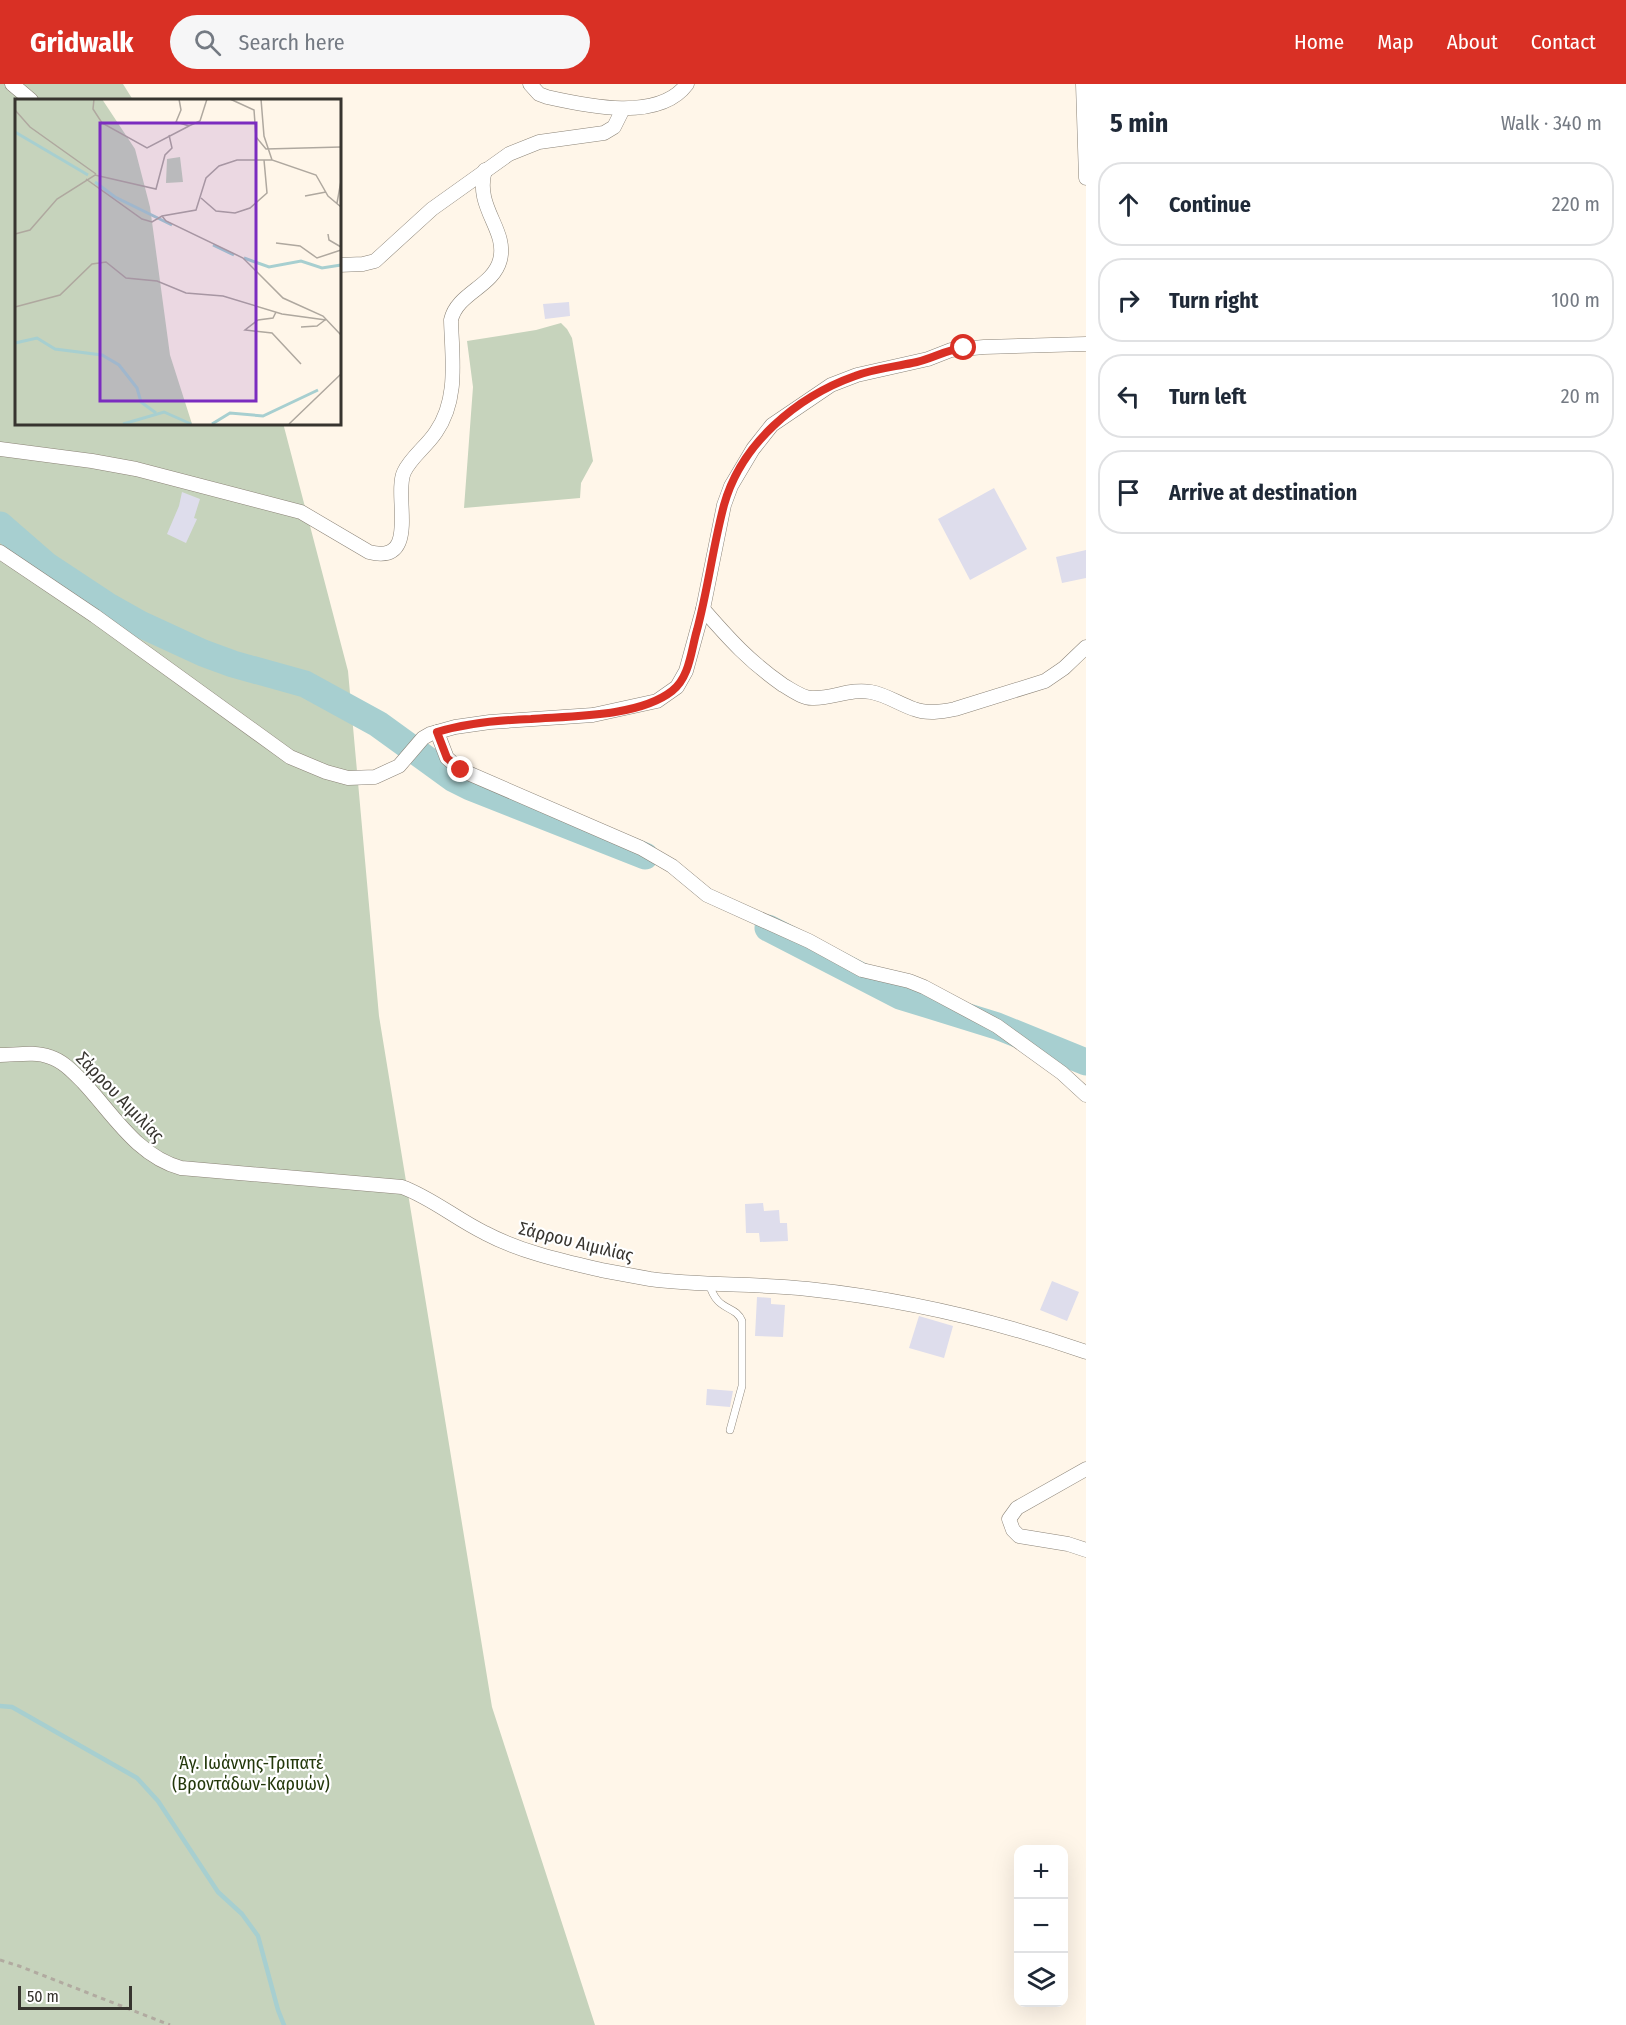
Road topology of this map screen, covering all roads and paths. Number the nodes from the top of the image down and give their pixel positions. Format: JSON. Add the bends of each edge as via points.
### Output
{"nodes":[{"id":1,"x":12,"y":84,"type":"edge"},
{"id":2,"x":530,"y":84,"type":"edge"},
{"id":3,"x":687,"y":84,"type":"edge"},
{"id":4,"x":1083,"y":84,"type":"edge"},
{"id":5,"x":30,"y":99,"type":"edge"},
{"id":6,"x":623,"y":109,"type":"junction"},
{"id":7,"x":485,"y":170,"type":"junction"},
{"id":8,"x":1086,"y":178,"type":"edge"},
{"id":9,"x":340,"y":265,"type":"edge"},
{"id":10,"x":1086,"y":344,"type":"edge"},
{"id":11,"x":0,"y":449,"type":"edge"},
{"id":12,"x":0,"y":552,"type":"edge"},
{"id":13,"x":703,"y":609,"type":"junction"},
{"id":14,"x":1086,"y":646,"type":"edge"},
{"id":15,"x":437,"y":732,"type":"junction"},
{"id":16,"x":0,"y":1054,"type":"edge"},
{"id":17,"x":1086,"y":1095,"type":"edge"},
{"id":18,"x":709,"y":1283,"type":"junction"},
{"id":19,"x":1086,"y":1353,"type":"edge"},
{"id":20,"x":730,"y":1430,"type":"dead end"},
{"id":21,"x":1086,"y":1469,"type":"edge"},
{"id":22,"x":1086,"y":1550,"type":"edge"},
{"id":23,"x":0,"y":1960,"type":"edge"},
{"id":24,"x":170,"y":2025,"type":"edge"}],
"edges":[{"from":1,"to":5,"type":"street"},
{"from":2,"to":6,"type":"street","via":[[547,98]]},
{"from":3,"to":6,"type":"street","via":[[661,104]]},
{"from":4,"to":8,"type":"street"},
{"from":6,"to":7,"type":"street","via":[[614,127],[604,134],[530,144]]},
{"from":7,"to":9,"type":"street","via":[[432,208],[375,261]]},
{"from":7,"to":11,"type":"street","via":[[484,201],[500,241],[501,258],[492,276],[457,305],[453,313],[450,403],[440,427],[404,471],[402,535],[394,549],[378,554],[369,552],[301,512],[136,469]]},
{"from":10,"to":13,"type":"street","via":[[956,348],[917,363],[857,375],[806,401],[772,426],[737,474],[724,505]]},
{"from":12,"to":15,"type":"street","via":[[290,756],[326,772],[348,778],[375,777],[399,766],[423,738]]},
{"from":13,"to":14,"type":"street","via":[[742,653],[791,690],[821,698],[862,690],[884,694],[922,711],[955,709],[1045,681]]},
{"from":13,"to":15,"type":"street","via":[[682,679],[657,701],[593,715],[489,722]]},
{"from":15,"to":17,"type":"street","via":[[447,758],[461,770],[641,848],[672,866],[707,895],[862,970],[924,987],[997,1026]]},
{"from":16,"to":18,"type":"street","name":"Σάρρου Αιμιλίας","via":[[41,1054],[60,1062],[137,1143],[172,1166],[402,1187],[484,1233],[526,1250],[651,1279]]},
{"from":18,"to":19,"type":"street","name":"Σάρρου Αιμιλίας","via":[[856,1294],[1046,1338]]},
{"from":18,"to":20,"type":"lane","via":[[716,1301],[742,1321],[742,1386]]},
{"from":21,"to":22,"type":"street","via":[[1017,1508],[1009,1519],[1019,1536]]},
{"from":23,"to":24,"type":"path"}]}
